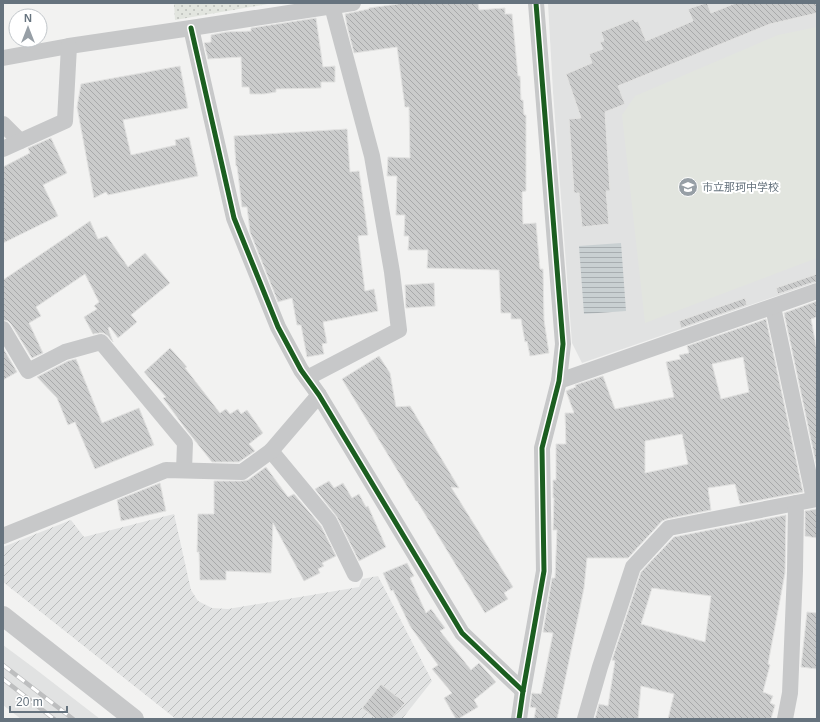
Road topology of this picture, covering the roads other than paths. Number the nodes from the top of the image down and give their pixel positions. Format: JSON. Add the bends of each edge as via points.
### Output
{"nodes":[{"id":1,"x":353,"y":3,"type":"edge"},
{"id":2,"x":536,"y":3,"type":"edge"},
{"id":3,"x":332,"y":6,"type":"junction"},
{"id":4,"x":191,"y":28,"type":"junction"},
{"id":5,"x":69,"y":46,"type":"junction"},
{"id":6,"x":3,"y":58,"type":"edge"},
{"id":7,"x":3,"y":124,"type":"edge"},
{"id":8,"x":20,"y":141,"type":"junction"},
{"id":9,"x":3,"y":149,"type":"edge"},
{"id":10,"x":817,"y":291,"type":"edge"},
{"id":11,"x":773,"y":307,"type":"junction"},
{"id":12,"x":3,"y":329,"type":"edge"},
{"id":13,"x":307,"y":378,"type":"junction"},
{"id":14,"x":559,"y":381,"type":"junction"},
{"id":15,"x":320,"y":395,"type":"junction"},
{"id":16,"x":271,"y":451,"type":"junction"},
{"id":17,"x":184,"y":470,"type":"junction"},
{"id":18,"x":816,"y":499,"type":"edge"},
{"id":19,"x":796,"y":503,"type":"junction"},
{"id":20,"x":3,"y":536,"type":"edge"},
{"id":21,"x":355,"y":574,"type":"dead end"},
{"id":22,"x":3,"y":616,"type":"edge"},
{"id":23,"x":523,"y":691,"type":"junction"},
{"id":24,"x":134,"y":719,"type":"edge"},
{"id":25,"x":519,"y":719,"type":"edge"},
{"id":26,"x":585,"y":719,"type":"edge"},
{"id":27,"x":785,"y":719,"type":"edge"}],
"edges":[{"from":1,"to":3,"type":"street"},
{"from":2,"to":14,"type":"street","via":[[563,344]]},
{"from":3,"to":4,"type":"street"},
{"from":3,"to":13,"type":"street","via":[[372,156],[399,330]]},
{"from":4,"to":5,"type":"street"},
{"from":4,"to":13,"type":"street","via":[[234,218],[278,327]]},
{"from":5,"to":6,"type":"street"},
{"from":5,"to":8,"type":"street","via":[[65,121]]},
{"from":7,"to":8,"type":"street"},
{"from":8,"to":9,"type":"street"},
{"from":10,"to":11,"type":"street"},
{"from":11,"to":14,"type":"street"},
{"from":11,"to":18,"type":"street"},
{"from":12,"to":17,"type":"street","via":[[28,371],[65,352],[101,342],[185,443]]},
{"from":13,"to":15,"type":"street"},
{"from":14,"to":23,"type":"street","via":[[542,448],[544,571]]},
{"from":15,"to":16,"type":"street"},
{"from":15,"to":23,"type":"street","via":[[462,633]]},
{"from":16,"to":17,"type":"street","via":[[242,472]]},
{"from":16,"to":21,"type":"street","via":[[329,521]]},
{"from":17,"to":20,"type":"street","via":[[166,470]]},
{"from":18,"to":19,"type":"street"},
{"from":19,"to":26,"type":"street","via":[[669,528],[633,567]]},
{"from":19,"to":27,"type":"street","via":[[790,693]]},
{"from":22,"to":24,"type":"street"},
{"from":23,"to":25,"type":"street"}]}
